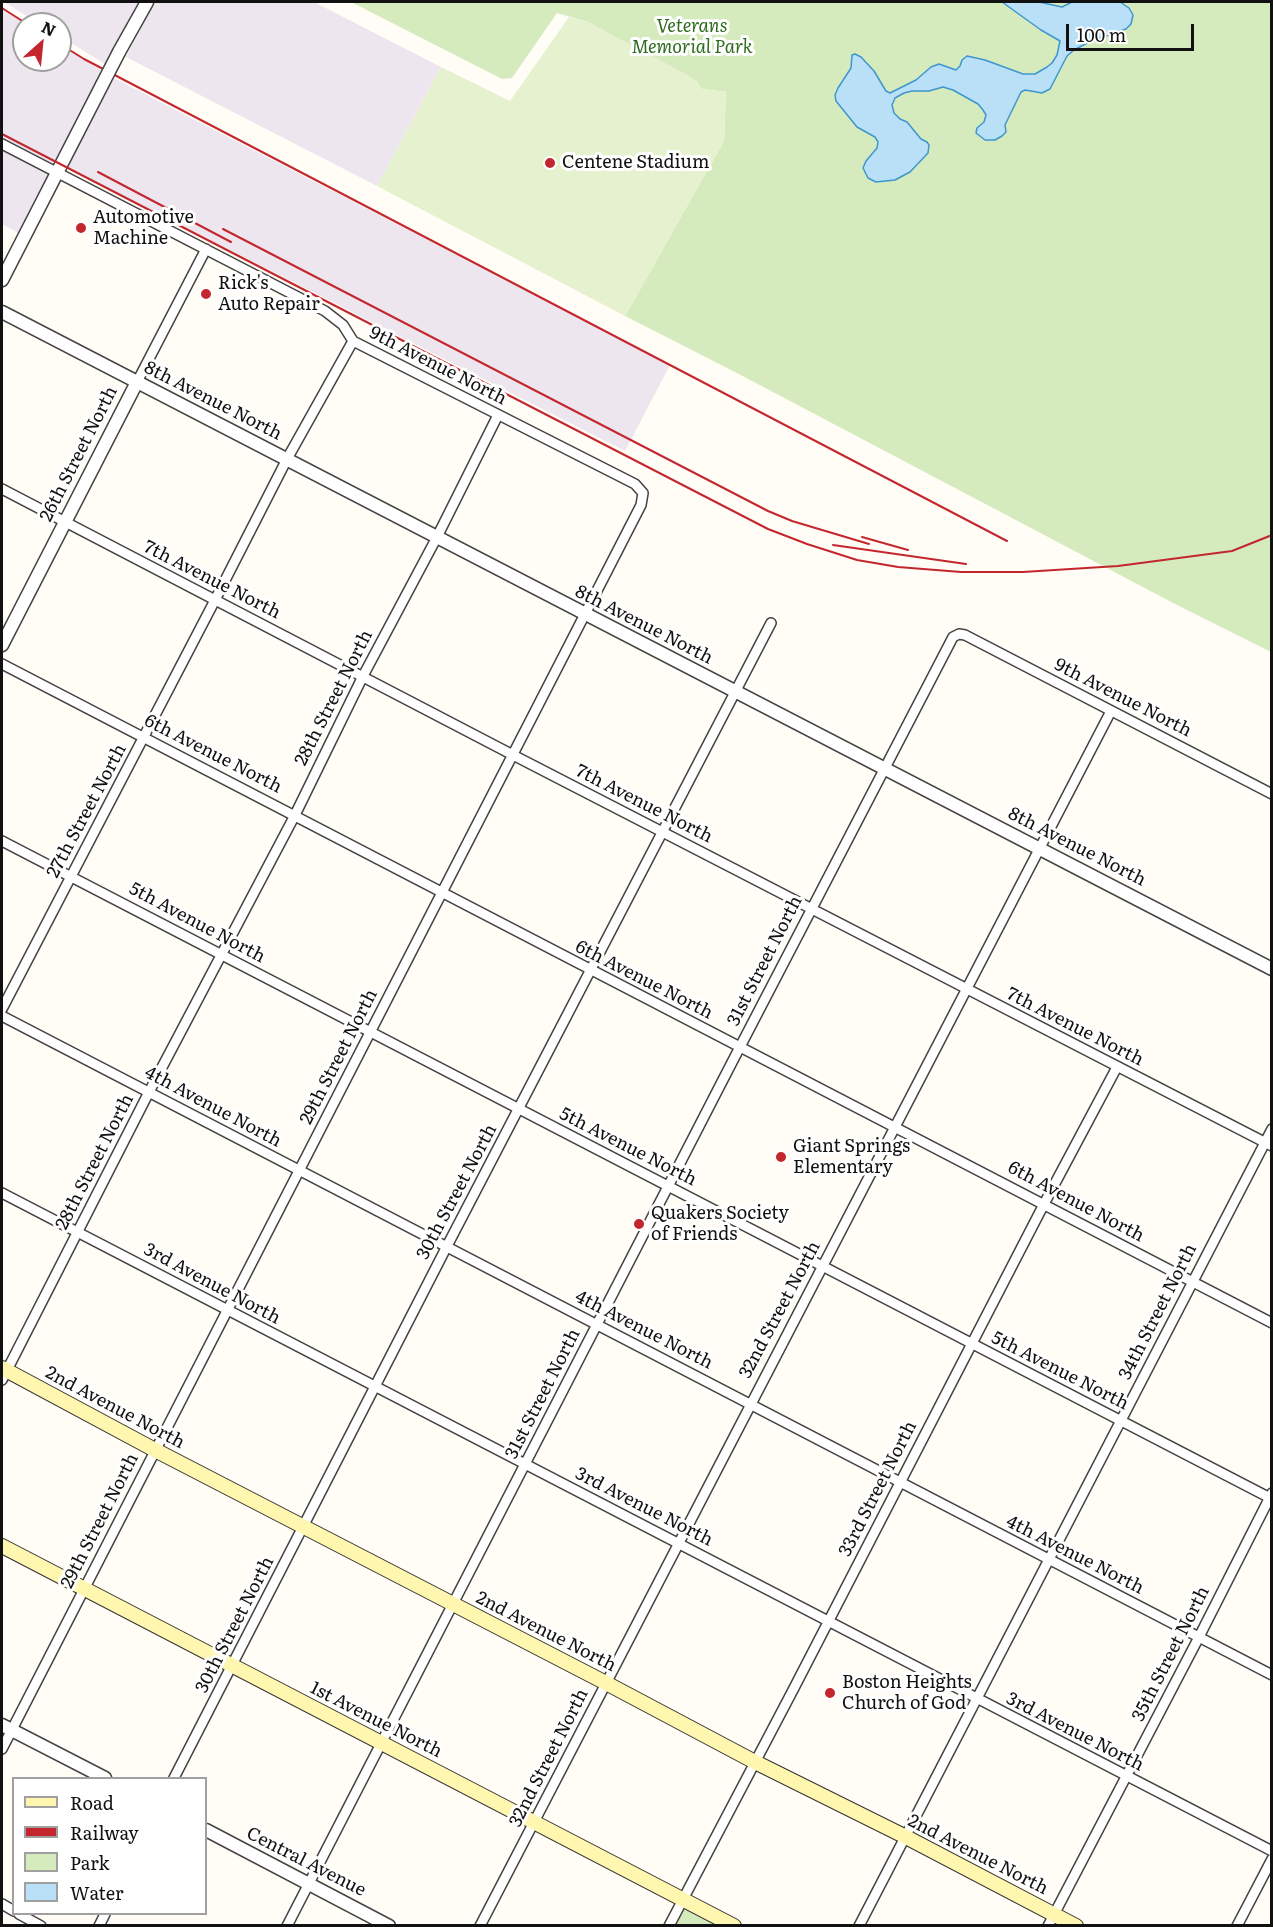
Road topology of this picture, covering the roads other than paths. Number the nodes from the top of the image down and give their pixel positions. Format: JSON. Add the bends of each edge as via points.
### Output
{"nodes":[{"id":1,"x":147,"y":2,"type":"edge"},
{"id":2,"x":2,"y":144,"type":"edge"},
{"id":3,"x":57,"y":172,"type":"junction"},
{"id":4,"x":206,"y":249,"type":"junction"},
{"id":5,"x":2,"y":280,"type":"edge"},
{"id":6,"x":2,"y":312,"type":"edge"},
{"id":7,"x":353,"y":341,"type":"junction"},
{"id":8,"x":137,"y":382,"type":"junction"},
{"id":9,"x":498,"y":415,"type":"junction"},
{"id":10,"x":287,"y":459,"type":"junction"},
{"id":11,"x":2,"y":489,"type":"edge"},
{"id":12,"x":643,"y":493,"type":"joint"},
{"id":13,"x":65,"y":521,"type":"junction"},
{"id":14,"x":437,"y":537,"type":"junction"},
{"id":15,"x":215,"y":600,"type":"junction"},
{"id":16,"x":585,"y":615,"type":"junction"},
{"id":17,"x":771,"y":622,"type":"dead end"},
{"id":18,"x":959,"y":634,"type":"joint"},
{"id":19,"x":2,"y":645,"type":"edge"},
{"id":20,"x":2,"y":664,"type":"edge"},
{"id":21,"x":363,"y":676,"type":"junction"},
{"id":22,"x":735,"y":692,"type":"junction"},
{"id":23,"x":1111,"y":711,"type":"junction"},
{"id":24,"x":144,"y":737,"type":"junction"},
{"id":25,"x":513,"y":755,"type":"junction"},
{"id":26,"x":884,"y":769,"type":"junction"},
{"id":27,"x":1272,"y":794,"type":"edge"},
{"id":28,"x":295,"y":815,"type":"junction"},
{"id":29,"x":662,"y":832,"type":"junction"},
{"id":30,"x":2,"y":841,"type":"edge"},
{"id":31,"x":1039,"y":848,"type":"junction"},
{"id":32,"x":72,"y":876,"type":"junction"},
{"id":33,"x":442,"y":894,"type":"junction"},
{"id":34,"x":811,"y":909,"type":"junction"},
{"id":35,"x":222,"y":955,"type":"junction"},
{"id":36,"x":1272,"y":969,"type":"edge"},
{"id":37,"x":591,"y":971,"type":"junction"},
{"id":38,"x":966,"y":989,"type":"junction"},
{"id":39,"x":2,"y":1009,"type":"edge"},
{"id":40,"x":2,"y":1016,"type":"edge"},
{"id":41,"x":370,"y":1031,"type":"junction"},
{"id":42,"x":739,"y":1048,"type":"junction"},
{"id":43,"x":1117,"y":1067,"type":"junction"},
{"id":44,"x":149,"y":1092,"type":"junction"},
{"id":45,"x":519,"y":1109,"type":"junction"},
{"id":46,"x":895,"y":1127,"type":"junction"},
{"id":47,"x":1272,"y":1129,"type":"edge"},
{"id":48,"x":1268,"y":1144,"type":"edge"},
{"id":49,"x":299,"y":1170,"type":"junction"},
{"id":50,"x":668,"y":1186,"type":"junction"},
{"id":51,"x":2,"y":1193,"type":"edge"},
{"id":52,"x":1044,"y":1204,"type":"junction"},
{"id":53,"x":79,"y":1232,"type":"junction"},
{"id":54,"x":446,"y":1248,"type":"junction"},
{"id":55,"x":822,"y":1266,"type":"junction"},
{"id":56,"x":1192,"y":1282,"type":"junction"},
{"id":57,"x":227,"y":1311,"type":"junction"},
{"id":58,"x":597,"y":1323,"type":"junction"},
{"id":59,"x":1272,"y":1323,"type":"edge"},
{"id":60,"x":972,"y":1344,"type":"junction"},
{"id":61,"x":3,"y":1373,"type":"edge"},
{"id":62,"x":375,"y":1388,"type":"junction"},
{"id":63,"x":750,"y":1404,"type":"junction"},
{"id":64,"x":1120,"y":1420,"type":"junction"},
{"id":65,"x":155,"y":1450,"type":"junction"},
{"id":66,"x":526,"y":1465,"type":"junction"},
{"id":67,"x":900,"y":1482,"type":"junction"},
{"id":68,"x":1271,"y":1497,"type":"edge"},
{"id":69,"x":304,"y":1527,"type":"junction"},
{"id":70,"x":678,"y":1543,"type":"junction"},
{"id":71,"x":2,"y":1546,"type":"edge"},
{"id":72,"x":1049,"y":1560,"type":"junction"},
{"id":73,"x":83,"y":1589,"type":"junction"},
{"id":74,"x":453,"y":1604,"type":"junction"},
{"id":75,"x":829,"y":1620,"type":"junction"},
{"id":76,"x":1199,"y":1637,"type":"junction"},
{"id":77,"x":232,"y":1665,"type":"junction"},
{"id":78,"x":1272,"y":1675,"type":"edge"},
{"id":79,"x":606,"y":1683,"type":"junction"},
{"id":80,"x":976,"y":1699,"type":"junction"},
{"id":81,"x":6,"y":1728,"type":"edge"},
{"id":82,"x":382,"y":1743,"type":"junction"},
{"id":83,"x":2,"y":1749,"type":"edge"},
{"id":84,"x":755,"y":1762,"type":"junction"},
{"id":85,"x":1126,"y":1776,"type":"junction"},
{"id":86,"x":101,"y":1777,"type":"edge"},
{"id":87,"x":175,"y":1777,"type":"edge"},
{"id":88,"x":534,"y":1822,"type":"junction"},
{"id":89,"x":207,"y":1831,"type":"edge"},
{"id":90,"x":904,"y":1836,"type":"junction"},
{"id":91,"x":1272,"y":1851,"type":"edge"},
{"id":92,"x":1272,"y":1859,"type":"edge"},
{"id":93,"x":309,"y":1884,"type":"junction"},
{"id":94,"x":684,"y":1898,"type":"junction"},
{"id":95,"x":21,"y":1915,"type":"edge"},
{"id":96,"x":1051,"y":1920,"type":"edge"},
{"id":97,"x":41,"y":1926,"type":"edge"},
{"id":98,"x":287,"y":1926,"type":"edge"},
{"id":99,"x":389,"y":1926,"type":"edge"},
{"id":100,"x":480,"y":1926,"type":"edge"},
{"id":101,"x":669,"y":1926,"type":"edge"},
{"id":102,"x":734,"y":1926,"type":"edge"},
{"id":103,"x":859,"y":1926,"type":"edge"},
{"id":104,"x":1076,"y":1926,"type":"edge"},
{"id":105,"x":1237,"y":1926,"type":"edge"}],
"edges":[{"from":1,"to":3,"type":"street","bridge":true},
{"from":2,"to":3,"type":"street","name":"9th Avenue North"},
{"from":3,"to":4,"type":"street","name":"9th Avenue North"},
{"from":3,"to":5,"type":"street"},
{"from":4,"to":7,"type":"street","name":"9th Avenue North","via":[[325,311],[343,325]]},
{"from":4,"to":8,"type":"street","name":"26th Street North"},
{"from":6,"to":8,"type":"street","name":"8th Avenue North"},
{"from":7,"to":9,"type":"street","name":"9th Avenue North"},
{"from":7,"to":10,"type":"street","name":"27th Street North"},
{"from":8,"to":10,"type":"street","name":"8th Avenue North"},
{"from":8,"to":13,"type":"street","name":"26th Street North"},
{"from":9,"to":12,"type":"street","name":"9th Avenue North","via":[[635,483]]},
{"from":9,"to":14,"type":"street","name":"28th Street North"},
{"from":10,"to":14,"type":"street","name":"8th Avenue North"},
{"from":10,"to":15,"type":"street","name":"27th Street North"},
{"from":11,"to":13,"type":"street","name":"7th Avenue North"},
{"from":12,"to":16,"type":"street","name":"29th Street North","via":[[641,505]]},
{"from":13,"to":15,"type":"street","name":"7th Avenue North"},
{"from":13,"to":19,"type":"street","name":"26th Street North"},
{"from":14,"to":16,"type":"street","name":"8th Avenue North"},
{"from":14,"to":21,"type":"street","name":"28th Street North"},
{"from":15,"to":21,"type":"street","name":"7th Avenue North"},
{"from":15,"to":24,"type":"street","name":"27th Street North"},
{"from":16,"to":22,"type":"street","name":"8th Avenue North"},
{"from":16,"to":25,"type":"street","name":"29th Street North"},
{"from":17,"to":22,"type":"street","name":"30th Street North"},
{"from":18,"to":23,"type":"street","name":"9th Avenue North"},
{"from":18,"to":26,"type":"street","name":"31st Street North","via":[[953,637]]},
{"from":20,"to":24,"type":"street","name":"6th Avenue North"},
{"from":21,"to":25,"type":"street","name":"7th Avenue North"},
{"from":21,"to":28,"type":"street","name":"28th Street North"},
{"from":22,"to":26,"type":"street","name":"8th Avenue North"},
{"from":22,"to":29,"type":"street","name":"30th Street North"},
{"from":23,"to":27,"type":"street","name":"9th Avenue North"},
{"from":23,"to":31,"type":"street","name":"32nd Street North"},
{"from":24,"to":28,"type":"street","name":"6th Avenue North"},
{"from":24,"to":32,"type":"street","name":"27th Street North"},
{"from":25,"to":29,"type":"street","name":"7th Avenue North"},
{"from":25,"to":33,"type":"street","name":"29th Street North"},
{"from":26,"to":31,"type":"street","name":"8th Avenue North"},
{"from":26,"to":34,"type":"street","name":"31st Street North"},
{"from":28,"to":33,"type":"street","name":"6th Avenue North"},
{"from":28,"to":35,"type":"street","name":"28th Street North"},
{"from":29,"to":34,"type":"street","name":"7th Avenue North"},
{"from":29,"to":37,"type":"street","name":"30th Street North"},
{"from":30,"to":32,"type":"street","name":"5th Avenue North"},
{"from":31,"to":36,"type":"street","name":"8th Avenue North"},
{"from":31,"to":38,"type":"street","name":"32nd Street North"},
{"from":32,"to":35,"type":"street","name":"5th Avenue North"},
{"from":32,"to":39,"type":"street","name":"27th Street North"},
{"from":33,"to":37,"type":"street","name":"6th Avenue North"},
{"from":33,"to":41,"type":"street","name":"29th Street North"},
{"from":34,"to":38,"type":"street","name":"7th Avenue North"},
{"from":34,"to":42,"type":"street","name":"31st Street North"},
{"from":35,"to":41,"type":"street","name":"5th Avenue North"},
{"from":35,"to":44,"type":"street","name":"28th Street North"},
{"from":37,"to":42,"type":"street","name":"6th Avenue North"},
{"from":37,"to":45,"type":"street","name":"30th Street North"},
{"from":38,"to":43,"type":"street","name":"7th Avenue North"},
{"from":38,"to":46,"type":"street","name":"32nd Street North"},
{"from":40,"to":44,"type":"street","name":"4th Avenue North"},
{"from":41,"to":45,"type":"street","name":"5th Avenue North"},
{"from":41,"to":49,"type":"street","name":"29th Street North"},
{"from":42,"to":46,"type":"street","name":"6th Avenue North"},
{"from":42,"to":50,"type":"street","name":"31st Street North"},
{"from":43,"to":48,"type":"street","name":"7th Avenue North"},
{"from":43,"to":52,"type":"street","name":"33rd Street North"},
{"from":44,"to":49,"type":"street","name":"4th Avenue North"},
{"from":44,"to":53,"type":"street","name":"28th Street North"},
{"from":45,"to":50,"type":"street","name":"5th Avenue North"},
{"from":45,"to":54,"type":"street","name":"30th Street North"},
{"from":46,"to":52,"type":"street","name":"6th Avenue North"},
{"from":46,"to":55,"type":"street","name":"32nd Street North"},
{"from":47,"to":48,"type":"street","name":"34th Street North"},
{"from":48,"to":56,"type":"street","name":"34th Street North"},
{"from":49,"to":54,"type":"street","name":"4th Avenue North"},
{"from":49,"to":57,"type":"street","name":"29th Street North"},
{"from":50,"to":55,"type":"street","name":"5th Avenue North"},
{"from":50,"to":58,"type":"street","name":"31st Street North"},
{"from":51,"to":53,"type":"street","name":"3rd Avenue North"},
{"from":52,"to":56,"type":"street","name":"6th Avenue North"},
{"from":52,"to":60,"type":"street","name":"33rd Street North"},
{"from":53,"to":57,"type":"street","name":"3rd Avenue North"},
{"from":53,"to":61,"type":"street","name":"28th Street North"},
{"from":54,"to":58,"type":"street","name":"4th Avenue North"},
{"from":54,"to":62,"type":"street","name":"30th Street North"},
{"from":55,"to":60,"type":"street","name":"5th Avenue North"},
{"from":55,"to":63,"type":"street","name":"32nd Street North"},
{"from":56,"to":59,"type":"street","name":"6th Avenue North"},
{"from":56,"to":64,"type":"street","name":"34th Street North"},
{"from":57,"to":62,"type":"street","name":"3rd Avenue North"},
{"from":57,"to":65,"type":"street","name":"29th Street North"},
{"from":58,"to":63,"type":"street","name":"4th Avenue North"},
{"from":58,"to":66,"type":"street","name":"31st Street North"},
{"from":60,"to":64,"type":"street","name":"5th Avenue North"},
{"from":60,"to":67,"type":"street","name":"33rd Street North"},
{"from":61,"to":65,"type":"main road","name":"2nd Avenue North"},
{"from":62,"to":66,"type":"street","name":"3rd Avenue North"},
{"from":62,"to":69,"type":"street","name":"30th Street North"},
{"from":63,"to":67,"type":"street","name":"4th Avenue North"},
{"from":63,"to":70,"type":"street","name":"32nd Street North"},
{"from":64,"to":68,"type":"street","name":"5th Avenue North"},
{"from":64,"to":72,"type":"street","name":"34th Street North"},
{"from":65,"to":69,"type":"main road","name":"2nd Avenue North"},
{"from":65,"to":73,"type":"street","name":"29th Street North"},
{"from":66,"to":70,"type":"street","name":"3rd Avenue North"},
{"from":66,"to":74,"type":"street","name":"31st Street North"},
{"from":67,"to":72,"type":"street","name":"4th Avenue North"},
{"from":67,"to":75,"type":"street","name":"33rd Street North"},
{"from":68,"to":76,"type":"street","name":"35th Street North"},
{"from":69,"to":74,"type":"main road","name":"2nd Avenue North"},
{"from":69,"to":77,"type":"street","name":"30th Street North"},
{"from":70,"to":75,"type":"street","name":"3rd Avenue North"},
{"from":70,"to":79,"type":"street","name":"32nd Street North"},
{"from":71,"to":73,"type":"main road","name":"1st Avenue North"},
{"from":72,"to":76,"type":"street","name":"4th Avenue North"},
{"from":72,"to":80,"type":"street","name":"34th Street North"},
{"from":73,"to":77,"type":"main road","name":"1st Avenue North"},
{"from":73,"to":81,"type":"street","name":"29th Street North"},
{"from":74,"to":79,"type":"main road","name":"2nd Avenue North"},
{"from":74,"to":82,"type":"street","name":"31st Street North"},
{"from":75,"to":80,"type":"street","name":"3rd Avenue North"},
{"from":75,"to":84,"type":"street","name":"33rd Street North"},
{"from":76,"to":78,"type":"street","name":"4th Avenue North"},
{"from":76,"to":85,"type":"street","name":"35th Street North"},
{"from":77,"to":82,"type":"main road","name":"1st Avenue North"},
{"from":77,"to":87,"type":"street","name":"30th Street North"},
{"from":79,"to":84,"type":"main road","name":"2nd Avenue North"},
{"from":79,"to":88,"type":"street","name":"32nd Street North"},
{"from":80,"to":85,"type":"street","name":"3rd Avenue North"},
{"from":80,"to":90,"type":"street","name":"34th Street North"},
{"from":81,"to":83,"type":"street","name":"29th Street North"},
{"from":81,"to":86,"type":"street"},
{"from":82,"to":88,"type":"main road","name":"1st Avenue North"},
{"from":82,"to":93,"type":"street","name":"31st Street North"},
{"from":84,"to":90,"type":"main road","name":"2nd Avenue North"},
{"from":84,"to":94,"type":"street","name":"33rd Street North"},
{"from":85,"to":91,"type":"street","name":"3rd Avenue North"},
{"from":85,"to":96,"type":"street","name":"35th Street North"},
{"from":88,"to":94,"type":"main road","name":"1st Avenue North"},
{"from":88,"to":100,"type":"street","name":"32nd Street North"},
{"from":89,"to":93,"type":"street","name":"Central Avenue"},
{"from":90,"to":96,"type":"main road","name":"2nd Avenue North"},
{"from":90,"to":103,"type":"street","name":"34th Street North"},
{"from":92,"to":105,"type":"street"},
{"from":93,"to":98,"type":"street","name":"31st Street North"},
{"from":93,"to":99,"type":"street","name":"Central Avenue"},
{"from":94,"to":101,"type":"street","name":"33rd Street North"},
{"from":94,"to":102,"type":"main road","name":"1st Avenue North"},
{"from":95,"to":97,"type":"street"},
{"from":96,"to":104,"type":"main road","name":"2nd Avenue North"}]}
